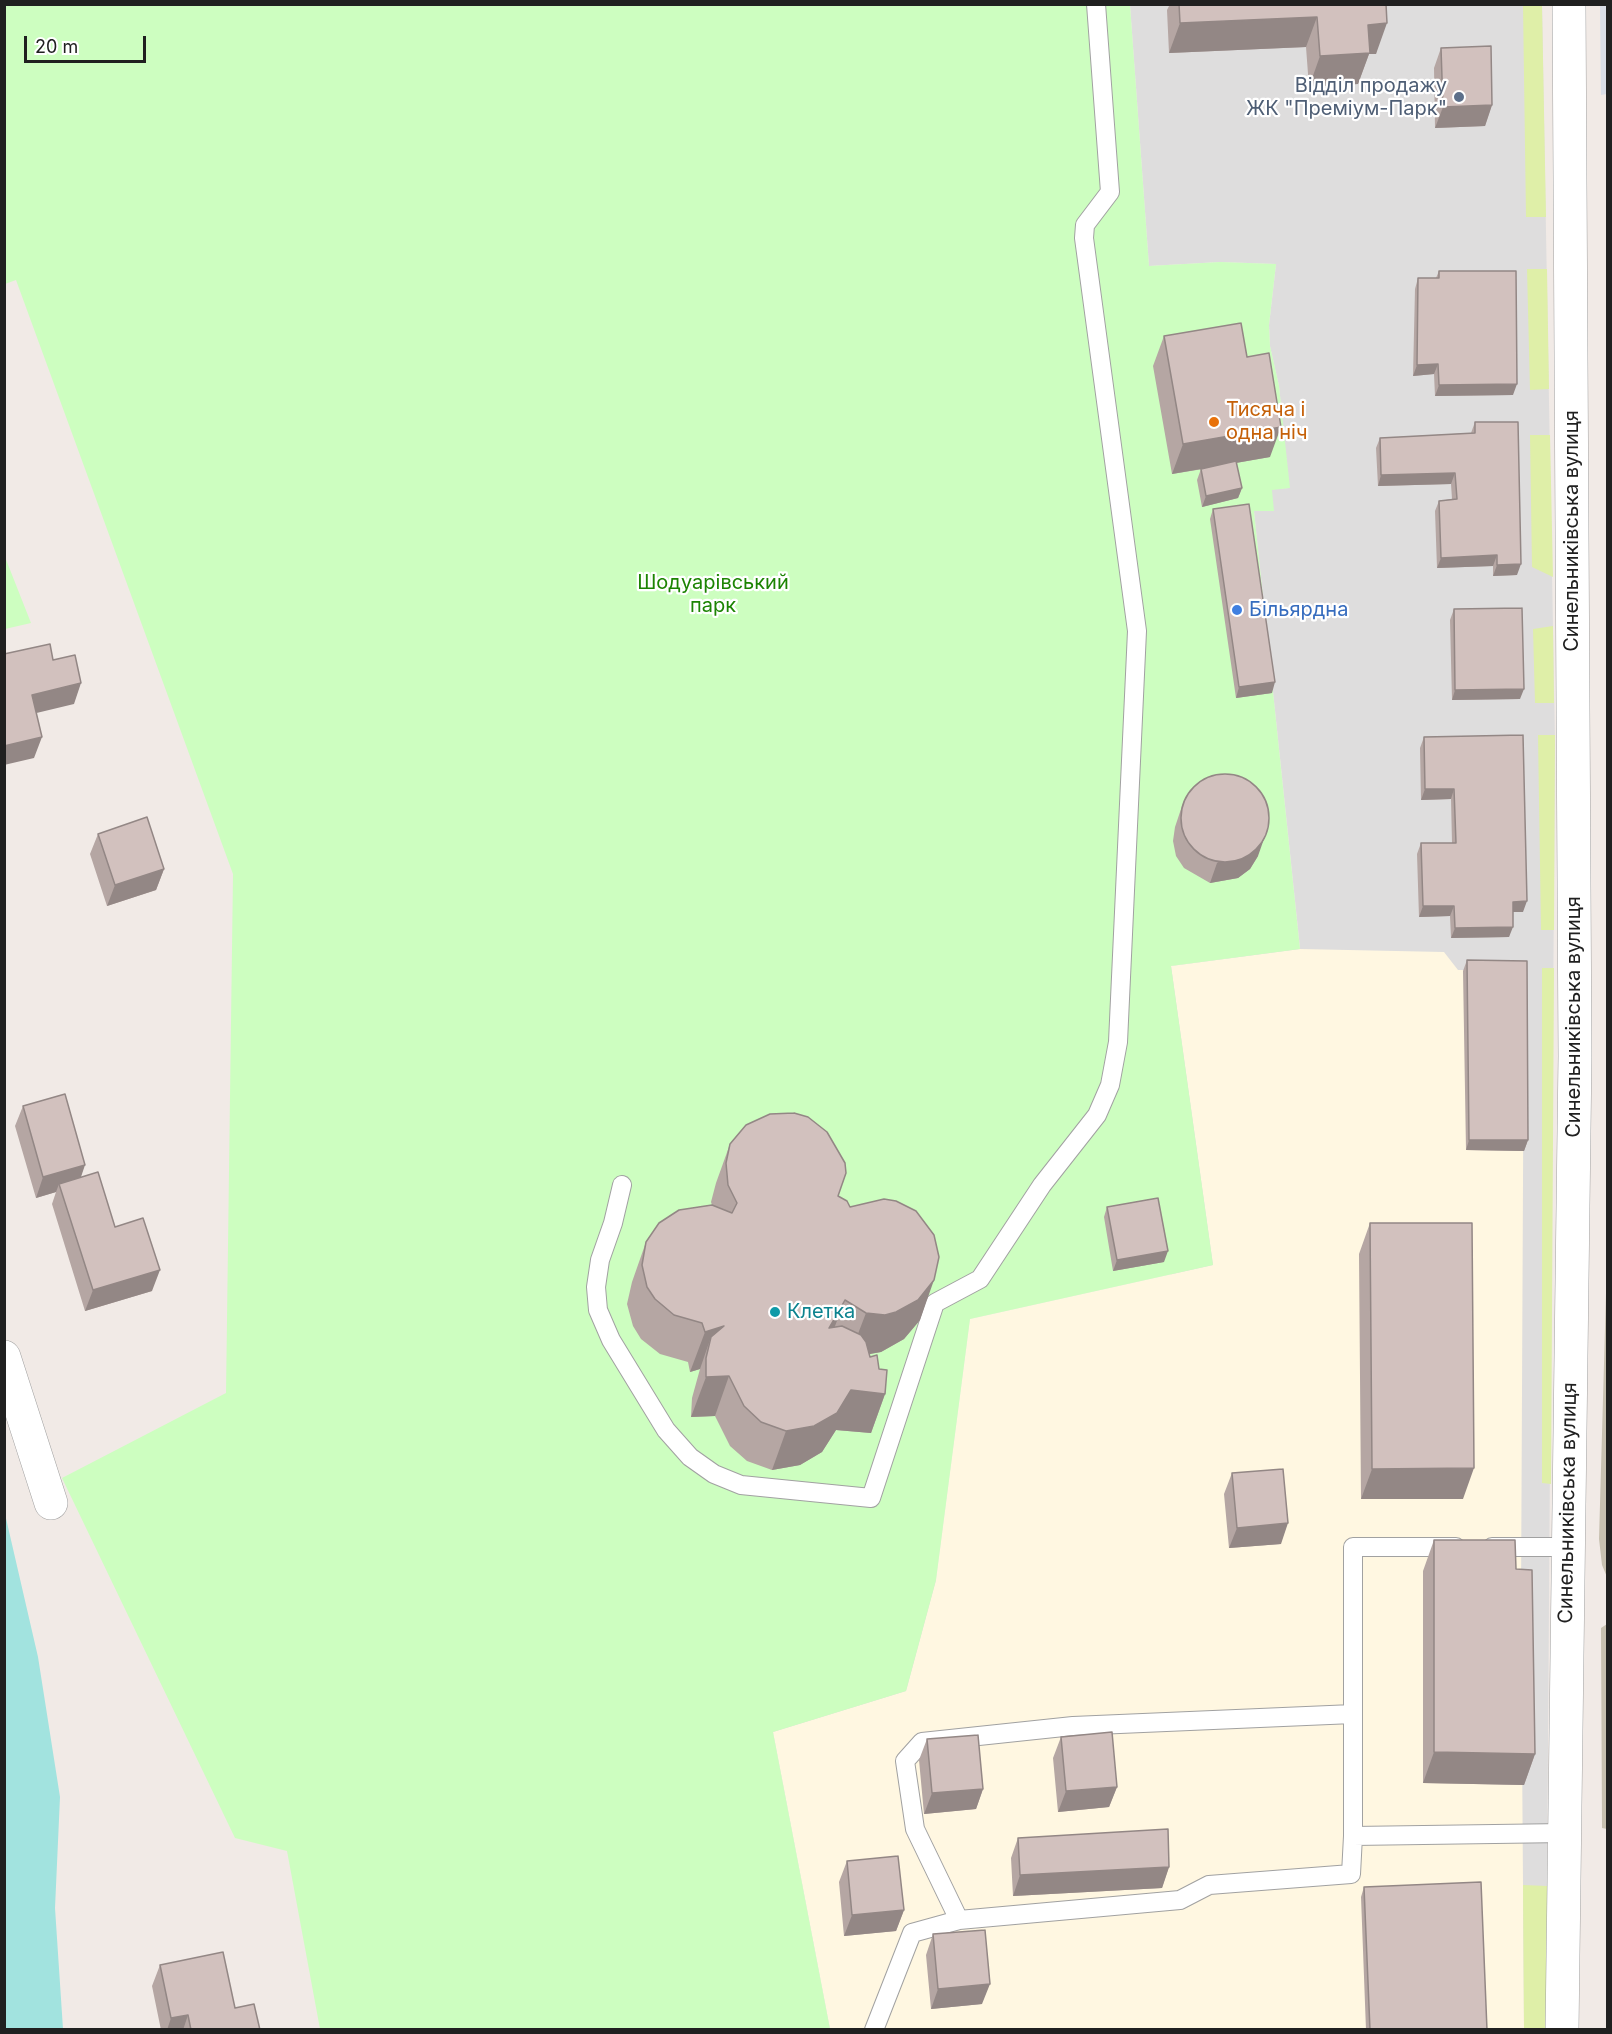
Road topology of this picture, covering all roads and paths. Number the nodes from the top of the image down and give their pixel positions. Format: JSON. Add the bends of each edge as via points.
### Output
{"nodes":[{"id":1,"x":1096,"y":4,"type":"edge"},
{"id":2,"x":1569,"y":4,"type":"edge"},
{"id":3,"x":622,"y":1185,"type":"dead end"},
{"id":4,"x":4,"y":1358,"type":"edge"},
{"id":5,"x":51,"y":1503,"type":"dead end"},
{"id":6,"x":1568,"y":1546,"type":"junction"},
{"id":7,"x":1353,"y":1714,"type":"junction"},
{"id":8,"x":1565,"y":1833,"type":"junction"},
{"id":9,"x":1353,"y":1836,"type":"junction"},
{"id":10,"x":959,"y":1920,"type":"junction"},
{"id":11,"x":874,"y":2030,"type":"edge"},
{"id":12,"x":1562,"y":2030,"type":"edge"}],
"edges":[{"from":1,"to":3,"type":"lane","via":[[1110,192],[1085,225],[1084,238],[1137,631],[1118,1042],[1110,1086],[1097,1115],[1042,1185],[980,1280],[934,1303],[871,1498],[741,1485],[714,1474],[666,1430],[611,1340],[598,1310],[600,1260],[614,1223]]},
{"from":2,"to":6,"type":"street","name":"Синельниківська вулиця","via":[[1575,1056]]},
{"from":4,"to":5,"type":"street"},
{"from":6,"to":7,"type":"lane","via":[[1353,1548]]},
{"from":6,"to":8,"type":"street","name":"Синельниківська вулиця"},
{"from":7,"to":9,"type":"lane"},
{"from":7,"to":10,"type":"lane","via":[[1073,1726],[922,1742],[905,1761],[915,1829]]},
{"from":8,"to":9,"type":"lane"},
{"from":8,"to":12,"type":"street","name":"Синельниківська вулиця"},
{"from":9,"to":10,"type":"lane","via":[[1351,1874],[1209,1885],[1180,1900]]},
{"from":10,"to":11,"type":"lane","via":[[912,1933]]}]}
